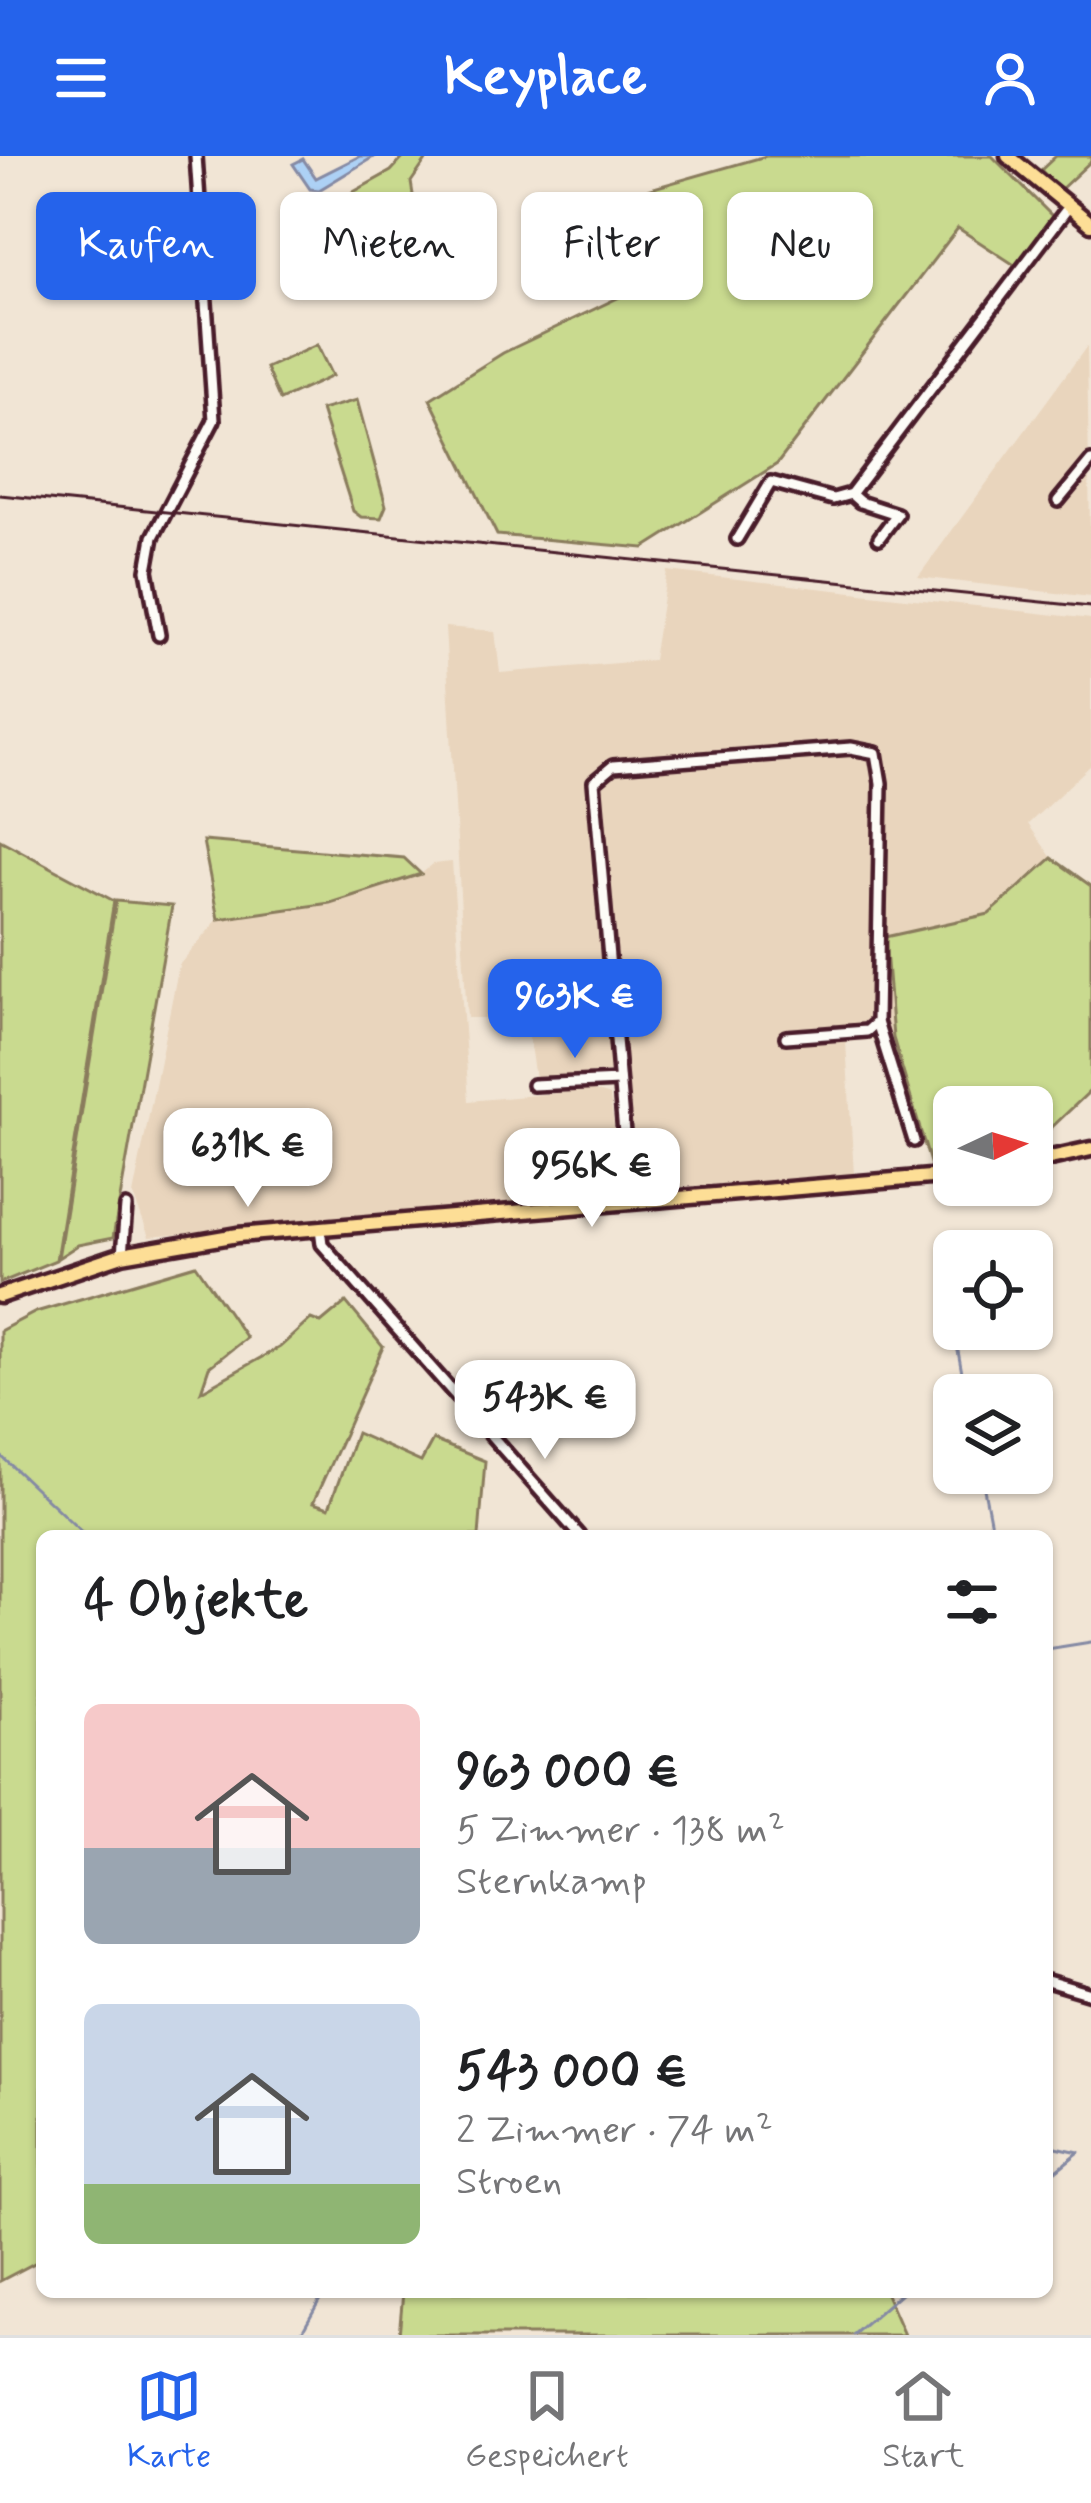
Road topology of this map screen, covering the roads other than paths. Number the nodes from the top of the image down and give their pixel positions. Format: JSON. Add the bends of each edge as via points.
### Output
{"nodes":[{"id":1,"x":196,"y":156,"type":"edge"},
{"id":2,"x":1008,"y":156,"type":"edge"},
{"id":3,"x":1067,"y":208,"type":"junction"},
{"id":4,"x":1091,"y":224,"type":"edge"},
{"id":5,"x":1091,"y":461,"type":"edge"},
{"id":6,"x":851,"y":494,"type":"junction"},
{"id":7,"x":1058,"y":501,"type":"dead end"},
{"id":8,"x":879,"y":538,"type":"dead end"},
{"id":9,"x":736,"y":539,"type":"dead end"},
{"id":10,"x":159,"y":635,"type":"dead end"},
{"id":11,"x":877,"y":1022,"type":"junction"},
{"id":12,"x":786,"y":1037,"type":"dead end"},
{"id":13,"x":619,"y":1081,"type":"junction"},
{"id":14,"x":533,"y":1085,"type":"dead end"},
{"id":15,"x":914,"y":1141,"type":"dead end"},
{"id":16,"x":1091,"y":1149,"type":"edge"},
{"id":17,"x":1053,"y":1157,"type":"edge"},
{"id":18,"x":933,"y":1177,"type":"edge"},
{"id":19,"x":630,"y":1203,"type":"junction"},
{"id":20,"x":126,"y":1207,"type":"dead end"},
{"id":21,"x":320,"y":1228,"type":"junction"},
{"id":22,"x":122,"y":1255,"type":"junction"},
{"id":23,"x":0,"y":1296,"type":"edge"},
{"id":24,"x":575,"y":1530,"type":"edge"},
{"id":25,"x":1053,"y":1983,"type":"edge"},
{"id":26,"x":1091,"y":1994,"type":"edge"}],
"edges":[{"from":1,"to":10,"type":"street","via":[[214,420],[153,537],[147,570]]},
{"from":2,"to":3,"type":"main road"},
{"from":3,"to":4,"type":"main road"},
{"from":3,"to":6,"type":"street"},
{"from":5,"to":7,"type":"street"},
{"from":6,"to":8,"type":"street","via":[[896,514]]},
{"from":6,"to":9,"type":"street","via":[[833,499],[771,482]]},
{"from":11,"to":12,"type":"street","via":[[867,1030]]},
{"from":11,"to":13,"type":"street","via":[[876,753],[850,748],[613,766],[594,782]]},
{"from":11,"to":15,"type":"street"},
{"from":13,"to":14,"type":"street"},
{"from":13,"to":19,"type":"street"},
{"from":16,"to":17,"type":"main road"},
{"from":18,"to":19,"type":"main road"},
{"from":19,"to":21,"type":"main road"},
{"from":20,"to":22,"type":"street"},
{"from":21,"to":22,"type":"main road"},
{"from":21,"to":24,"type":"street","via":[[322,1244]]},
{"from":22,"to":23,"type":"main road"},
{"from":25,"to":26,"type":"street"}]}
